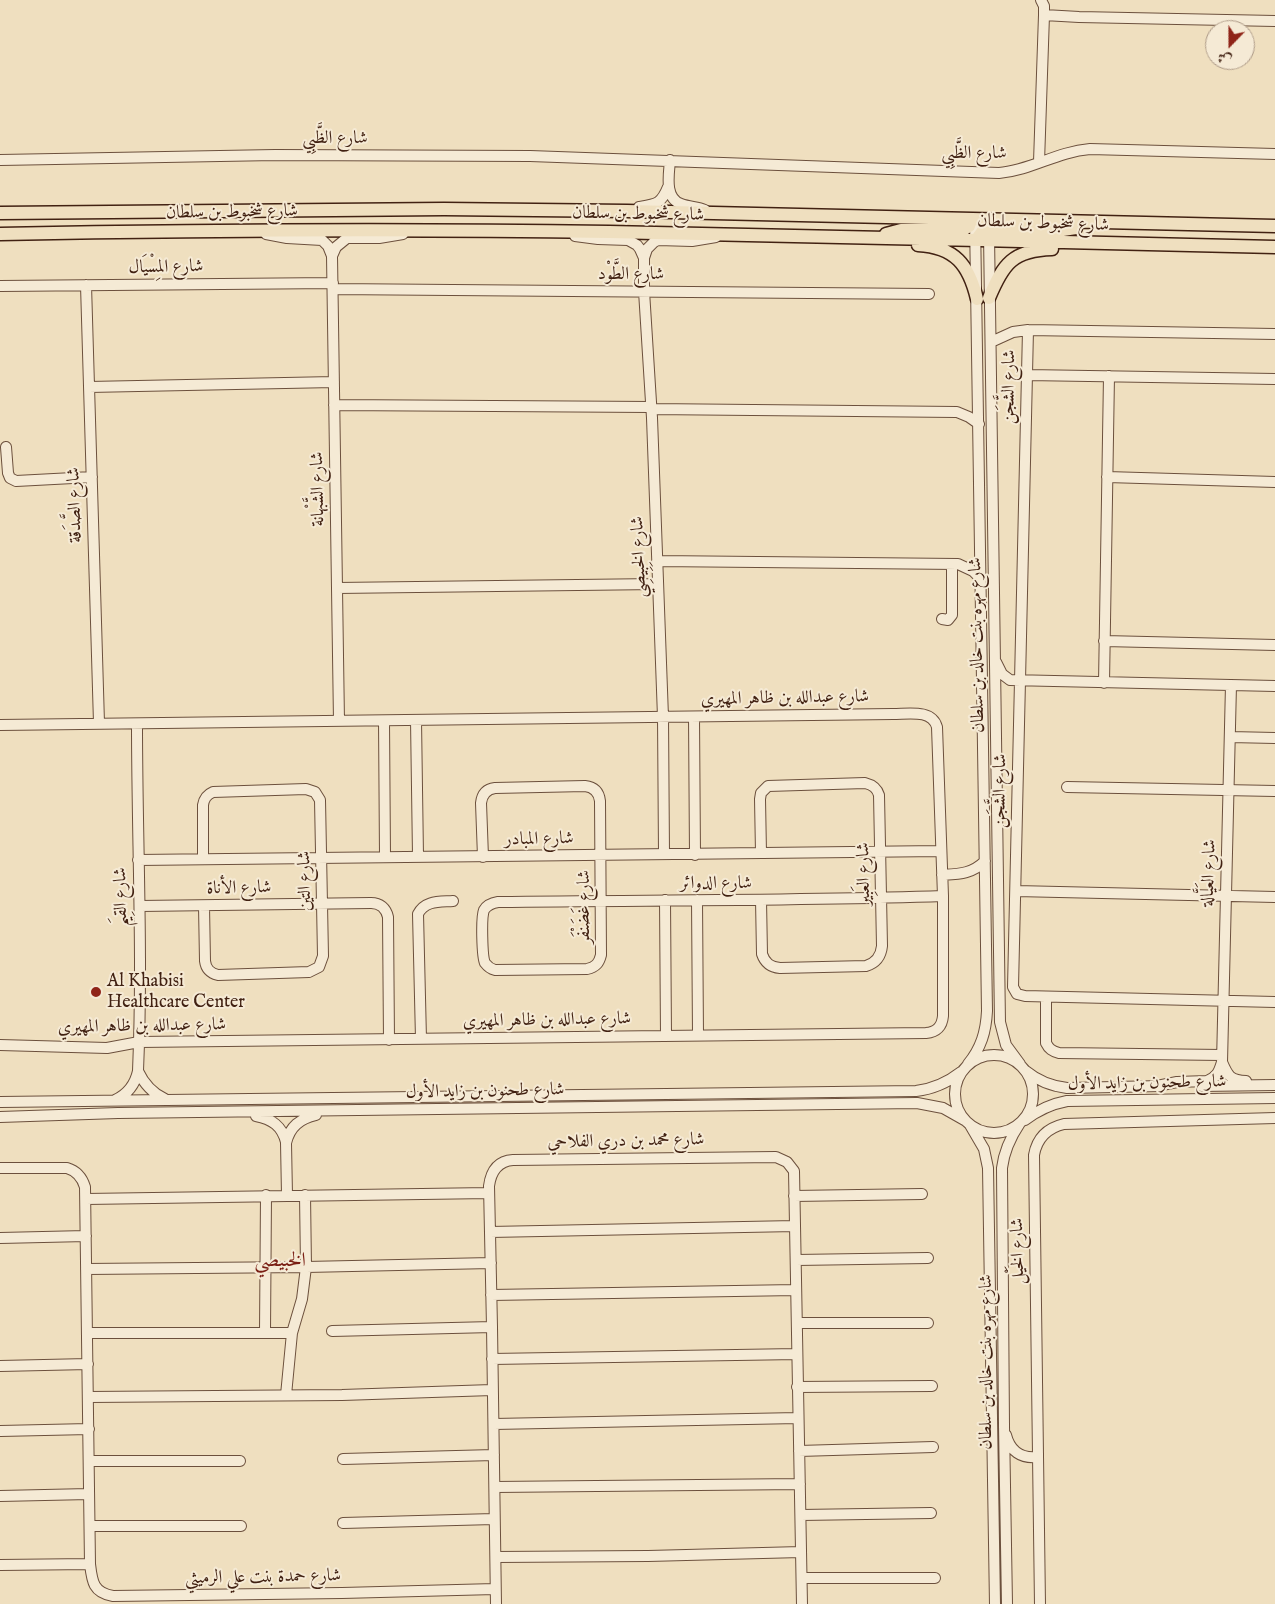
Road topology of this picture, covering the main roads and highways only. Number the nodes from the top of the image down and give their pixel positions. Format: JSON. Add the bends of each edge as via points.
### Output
{"nodes":[{"id":1,"x":0,"y":213,"type":"edge"},
{"id":2,"x":973,"y":220,"type":"junction"},
{"id":3,"x":1275,"y":226,"type":"edge"},
{"id":4,"x":989,"y":230,"type":"junction"},
{"id":5,"x":0,"y":234,"type":"edge"},
{"id":6,"x":812,"y":236,"type":"junction"},
{"id":7,"x":879,"y":238,"type":"junction"},
{"id":8,"x":1146,"y":245,"type":"junction"},
{"id":9,"x":1275,"y":247,"type":"edge"}],
"edges":[{"from":1,"to":2,"type":"main road","name":"شارع شخبوط بن سلطان","via":[[435,209]]},
{"from":2,"to":4,"type":"main road","name":"شارع شخبوط بن سلطان"},
{"from":2,"to":7,"type":"main road","via":[[964,230],[902,230]]},
{"from":3,"to":4,"type":"main road","name":"شارع شخبوط بن سلطان","via":[[1091,222]]},
{"from":4,"to":7,"type":"main road","name":"شارع شخبوط بن سلطان","via":[[976,240]]},
{"from":4,"to":8,"type":"main road","name":"شارع شخبوط بن سلطان"},
{"from":5,"to":6,"type":"main road","name":"شارع شخبوط بن سلطان","via":[[416,230]]},
{"from":6,"to":7,"type":"main road","name":"شارع شخبوط بن سلطان"},
{"from":6,"to":8,"type":"main road","via":[[922,245],[942,250],[957,259],[969,273],[983,299],[1003,270],[1028,252]]},
{"from":8,"to":9,"type":"main road","name":"شارع شخبوط بن سلطان"}]}
